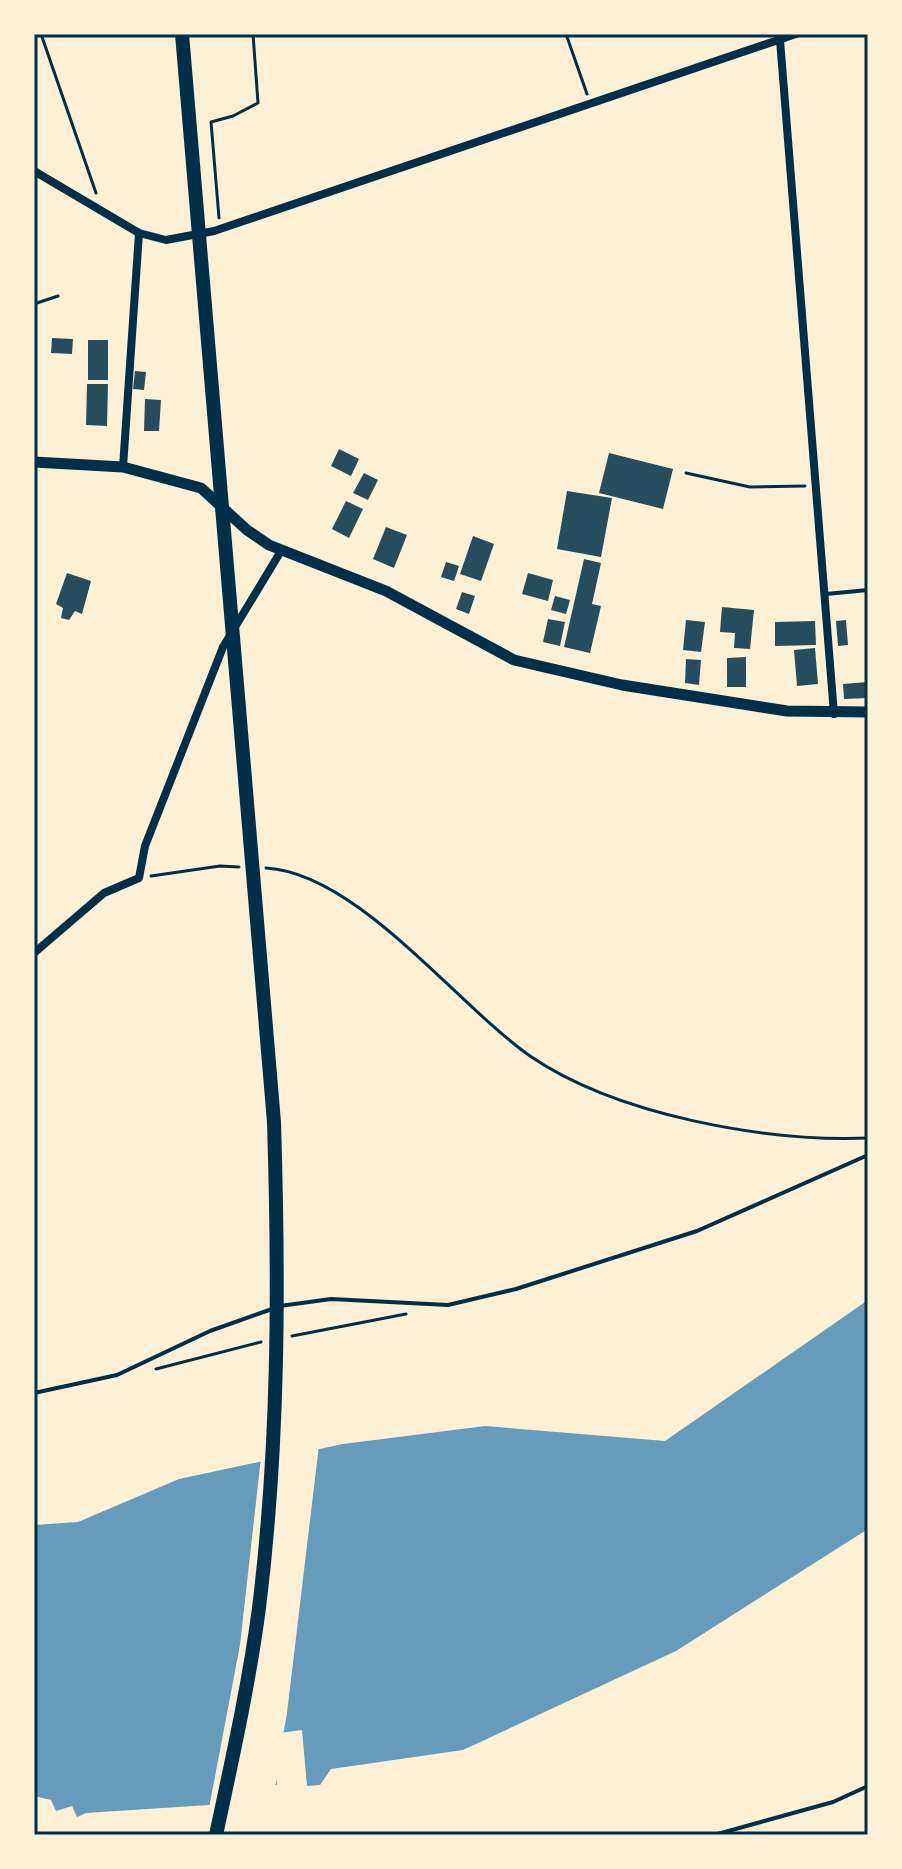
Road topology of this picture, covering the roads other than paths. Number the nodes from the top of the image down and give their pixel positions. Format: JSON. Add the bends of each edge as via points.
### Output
{"nodes":[{"id":1,"x":182,"y":34,"type":"edge"},
{"id":2,"x":796,"y":34,"type":"edge"},
{"id":3,"x":780,"y":40,"type":"junction"},
{"id":4,"x":34,"y":171,"type":"edge"},
{"id":5,"x":139,"y":233,"type":"junction"},
{"id":6,"x":34,"y":462,"type":"edge"},
{"id":7,"x":123,"y":467,"type":"junction"},
{"id":8,"x":281,"y":551,"type":"junction"},
{"id":9,"x":868,"y":590,"type":"edge"},
{"id":10,"x":826,"y":594,"type":"junction"},
{"id":11,"x":868,"y":712,"type":"edge"},
{"id":12,"x":834,"y":714,"type":"junction"},
{"id":13,"x":34,"y":953,"type":"edge"},
{"id":14,"x":868,"y":1155,"type":"edge"},
{"id":15,"x":34,"y":1393,"type":"edge"},
{"id":16,"x":868,"y":1786,"type":"edge"},
{"id":17,"x":216,"y":1835,"type":"edge"},
{"id":18,"x":714,"y":1835,"type":"edge"}],
"edges":[{"from":1,"to":17,"type":"highway","via":[[274,1122],[278,1246],[278,1365],[258,1609]]},
{"from":2,"to":3,"type":"street"},
{"from":3,"to":5,"type":"street","via":[[220,229],[166,240]]},
{"from":3,"to":10,"type":"street"},
{"from":4,"to":5,"type":"street"},
{"from":5,"to":7,"type":"street"},
{"from":6,"to":7,"type":"main road"},
{"from":7,"to":8,"type":"main road","via":[[201,488],[247,530]]},
{"from":8,"to":12,"type":"main road","via":[[386,591],[514,660],[622,685]]},
{"from":8,"to":13,"type":"street","via":[[223,647],[145,846],[139,878],[104,893]]},
{"from":9,"to":10,"type":"lane"},
{"from":10,"to":12,"type":"street"},
{"from":11,"to":12,"type":"main road"},
{"from":14,"to":15,"type":"lane","via":[[697,1231],[578,1271],[448,1305],[296,1302],[210,1331],[117,1375]]},
{"from":16,"to":18,"type":"lane","via":[[833,1802]]}]}
